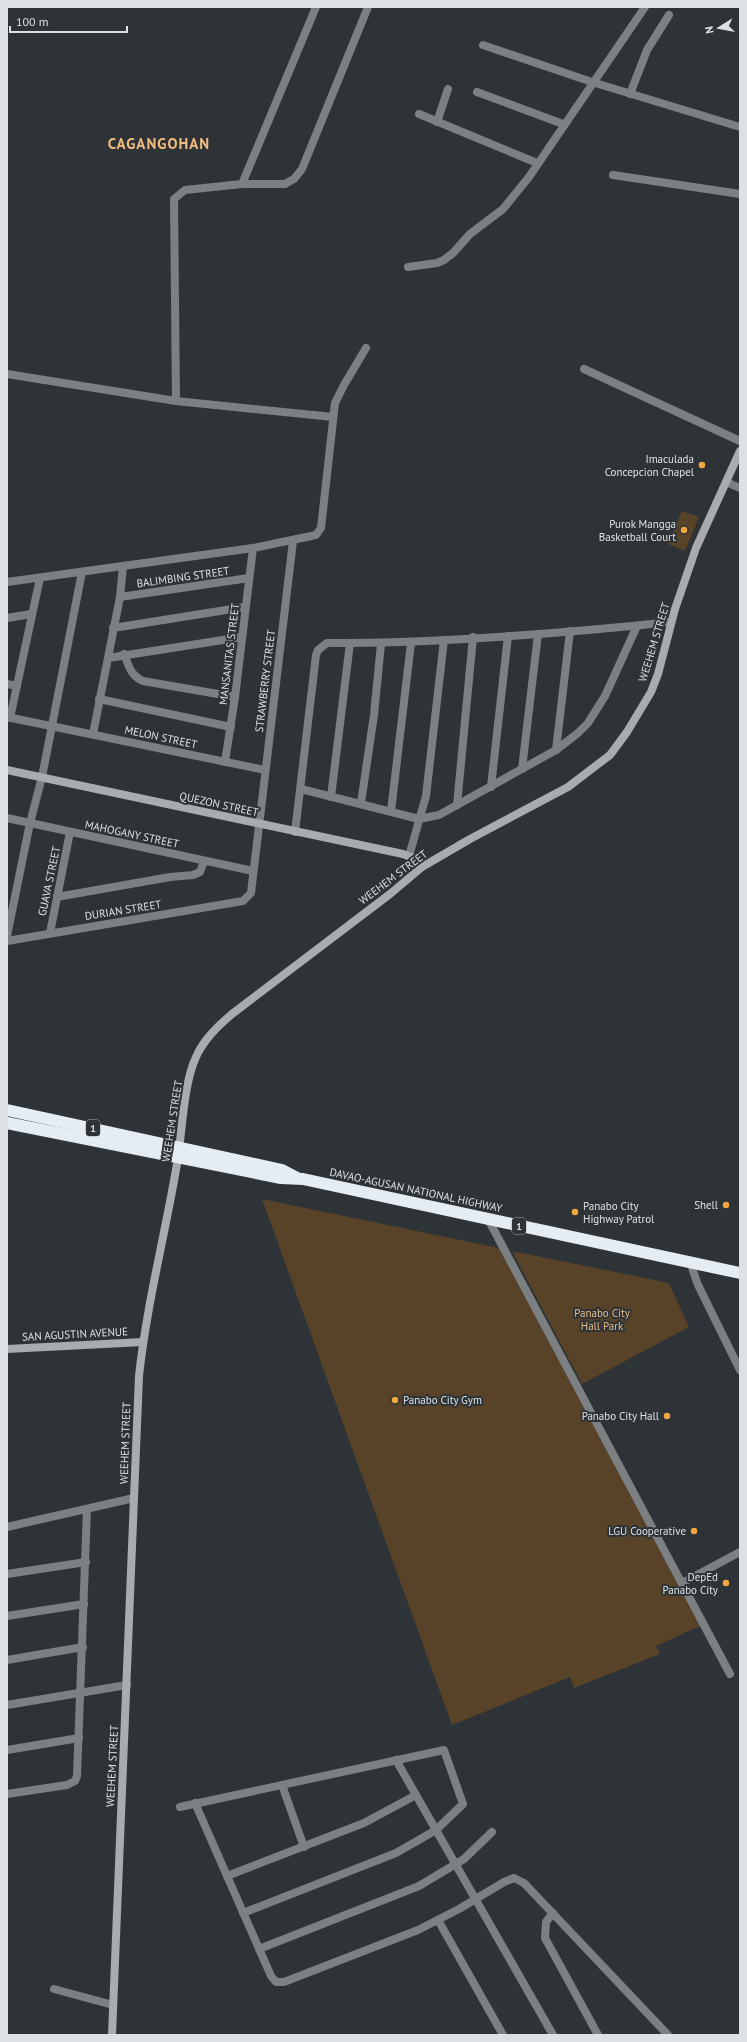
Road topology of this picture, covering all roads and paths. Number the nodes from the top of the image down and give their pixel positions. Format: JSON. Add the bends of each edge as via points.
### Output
{"nodes":[{"id":1,"x":316,"y":7,"type":"edge"},
{"id":2,"x":368,"y":7,"type":"edge"},
{"id":3,"x":645,"y":7,"type":"edge"},
{"id":4,"x":669,"y":15,"type":"dead end"},
{"id":5,"x":484,"y":45,"type":"dead end"},
{"id":6,"x":592,"y":82,"type":"junction"},
{"id":7,"x":448,"y":89,"type":"dead end"},
{"id":8,"x":477,"y":92,"type":"dead end"},
{"id":9,"x":630,"y":94,"type":"junction"},
{"id":10,"x":419,"y":114,"type":"dead end"},
{"id":11,"x":437,"y":122,"type":"junction"},
{"id":12,"x":563,"y":124,"type":"junction"},
{"id":13,"x":740,"y":127,"type":"edge"},
{"id":14,"x":537,"y":163,"type":"junction"},
{"id":15,"x":612,"y":175,"type":"dead end"},
{"id":16,"x":242,"y":184,"type":"junction"},
{"id":17,"x":740,"y":194,"type":"edge"},
{"id":18,"x":408,"y":267,"type":"dead end"},
{"id":19,"x":366,"y":348,"type":"dead end"},
{"id":20,"x":584,"y":369,"type":"dead end"},
{"id":21,"x":7,"y":374,"type":"edge"},
{"id":22,"x":176,"y":400,"type":"junction"},
{"id":23,"x":333,"y":417,"type":"junction"},
{"id":24,"x":740,"y":441,"type":"edge"},
{"id":25,"x":740,"y":451,"type":"edge"},
{"id":26,"x":726,"y":482,"type":"junction"},
{"id":27,"x":740,"y":488,"type":"edge"},
{"id":28,"x":293,"y":541,"type":"junction"},
{"id":29,"x":253,"y":548,"type":"junction"},
{"id":30,"x":123,"y":566,"type":"junction"},
{"id":31,"x":82,"y":572,"type":"junction"},
{"id":32,"x":40,"y":578,"type":"junction"},
{"id":33,"x":249,"y":578,"type":"junction"},
{"id":34,"x":7,"y":582,"type":"edge"},
{"id":35,"x":120,"y":597,"type":"junction"},
{"id":36,"x":245,"y":607,"type":"junction"},
{"id":37,"x":31,"y":614,"type":"junction"},
{"id":38,"x":7,"y":618,"type":"edge"},
{"id":39,"x":671,"y":622,"type":"junction"},
{"id":40,"x":637,"y":626,"type":"junction"},
{"id":41,"x":114,"y":628,"type":"junction"},
{"id":42,"x":570,"y":632,"type":"junction"},
{"id":43,"x":538,"y":634,"type":"junction"},
{"id":44,"x":508,"y":636,"type":"junction"},
{"id":45,"x":242,"y":637,"type":"junction"},
{"id":46,"x":473,"y":637,"type":"junction"},
{"id":47,"x":444,"y":640,"type":"junction"},
{"id":48,"x":350,"y":643,"type":"junction"},
{"id":49,"x":411,"y":643,"type":"junction"},
{"id":50,"x":381,"y":644,"type":"junction"},
{"id":51,"x":124,"y":654,"type":"junction"},
{"id":52,"x":108,"y":658,"type":"junction"},
{"id":53,"x":7,"y":684,"type":"edge"},
{"id":54,"x":17,"y":686,"type":"junction"},
{"id":55,"x":235,"y":698,"type":"junction"},
{"id":56,"x":99,"y":699,"type":"junction"},
{"id":57,"x":9,"y":717,"type":"edge"},
{"id":58,"x":52,"y":725,"type":"junction"},
{"id":59,"x":231,"y":727,"type":"junction"},
{"id":60,"x":93,"y":734,"type":"junction"},
{"id":61,"x":556,"y":750,"type":"junction"},
{"id":62,"x":225,"y":762,"type":"junction"},
{"id":63,"x":522,"y":769,"type":"junction"},
{"id":64,"x":7,"y":770,"type":"edge"},
{"id":65,"x":265,"y":770,"type":"junction"},
{"id":66,"x":42,"y":777,"type":"junction"},
{"id":67,"x":491,"y":787,"type":"junction"},
{"id":68,"x":301,"y":789,"type":"junction"},
{"id":69,"x":331,"y":797,"type":"junction"},
{"id":70,"x":361,"y":803,"type":"junction"},
{"id":71,"x":457,"y":805,"type":"junction"},
{"id":72,"x":391,"y":811,"type":"junction"},
{"id":73,"x":7,"y":818,"type":"edge"},
{"id":74,"x":419,"y":819,"type":"junction"},
{"id":75,"x":30,"y":823,"type":"junction"},
{"id":76,"x":259,"y":824,"type":"junction"},
{"id":77,"x":70,"y":832,"type":"junction"},
{"id":78,"x":295,"y":832,"type":"junction"},
{"id":79,"x":409,"y":856,"type":"junction"},
{"id":80,"x":204,"y":861,"type":"junction"},
{"id":81,"x":422,"y":867,"type":"junction"},
{"id":82,"x":253,"y":871,"type":"junction"},
{"id":83,"x":57,"y":897,"type":"junction"},
{"id":84,"x":243,"y":901,"type":"joint"},
{"id":85,"x":50,"y":933,"type":"junction"},
{"id":86,"x":7,"y":936,"type":"edge"},
{"id":87,"x":7,"y":941,"type":"edge"},
{"id":88,"x":7,"y":1110,"type":"edge"},
{"id":89,"x":7,"y":1123,"type":"edge"},
{"id":90,"x":178,"y":1153,"type":"junction"},
{"id":91,"x":488,"y":1219,"type":"junction"},
{"id":92,"x":690,"y":1262,"type":"junction"},
{"id":93,"x":740,"y":1273,"type":"edge"},
{"id":94,"x":143,"y":1342,"type":"junction"},
{"id":95,"x":7,"y":1349,"type":"edge"},
{"id":96,"x":740,"y":1370,"type":"edge"},
{"id":97,"x":134,"y":1498,"type":"junction"},
{"id":98,"x":87,"y":1509,"type":"junction"},
{"id":99,"x":7,"y":1527,"type":"edge"},
{"id":100,"x":740,"y":1552,"type":"edge"},
{"id":101,"x":86,"y":1562,"type":"junction"},
{"id":102,"x":7,"y":1574,"type":"edge"},
{"id":103,"x":682,"y":1583,"type":"junction"},
{"id":104,"x":84,"y":1604,"type":"junction"},
{"id":105,"x":7,"y":1616,"type":"edge"},
{"id":106,"x":83,"y":1647,"type":"junction"},
{"id":107,"x":7,"y":1660,"type":"edge"},
{"id":108,"x":730,"y":1674,"type":"dead end"},
{"id":109,"x":127,"y":1685,"type":"junction"},
{"id":110,"x":81,"y":1692,"type":"junction"},
{"id":111,"x":7,"y":1705,"type":"edge"},
{"id":112,"x":79,"y":1738,"type":"junction"},
{"id":113,"x":7,"y":1750,"type":"edge"},
{"id":114,"x":396,"y":1760,"type":"junction"},
{"id":115,"x":282,"y":1785,"type":"junction"},
{"id":116,"x":7,"y":1794,"type":"edge"},
{"id":117,"x":416,"y":1795,"type":"junction"},
{"id":118,"x":195,"y":1803,"type":"junction"},
{"id":119,"x":180,"y":1807,"type":"dead end"},
{"id":120,"x":436,"y":1830,"type":"junction"},
{"id":121,"x":492,"y":1832,"type":"dead end"},
{"id":122,"x":304,"y":1847,"type":"junction"},
{"id":123,"x":456,"y":1865,"type":"junction"},
{"id":124,"x":227,"y":1876,"type":"junction"},
{"id":125,"x":476,"y":1900,"type":"junction"},
{"id":126,"x":243,"y":1913,"type":"junction"},
{"id":127,"x":553,"y":1913,"type":"junction"},
{"id":128,"x":438,"y":1920,"type":"junction"},
{"id":129,"x":259,"y":1949,"type":"junction"},
{"id":130,"x":54,"y":1990,"type":"dead end"},
{"id":131,"x":113,"y":2005,"type":"junction"},
{"id":132,"x":112,"y":2035,"type":"edge"},
{"id":133,"x":503,"y":2035,"type":"edge"},
{"id":134,"x":553,"y":2035,"type":"edge"},
{"id":135,"x":598,"y":2035,"type":"edge"},
{"id":136,"x":668,"y":2035,"type":"edge"}],
"edges":[{"from":1,"to":16,"type":"street"},
{"from":2,"to":16,"type":"street","via":[[298,175],[290,183],[280,185]]},
{"from":3,"to":6,"type":"street"},
{"from":4,"to":9,"type":"street","via":[[647,50]]},
{"from":5,"to":6,"type":"street"},
{"from":6,"to":9,"type":"street"},
{"from":6,"to":12,"type":"street"},
{"from":7,"to":11,"type":"street"},
{"from":8,"to":12,"type":"street"},
{"from":9,"to":13,"type":"street"},
{"from":10,"to":11,"type":"street"},
{"from":11,"to":14,"type":"street"},
{"from":12,"to":14,"type":"street"},
{"from":14,"to":18,"type":"street","via":[[508,204],[470,234],[453,253],[438,263]]},
{"from":15,"to":17,"type":"street"},
{"from":16,"to":22,"type":"street","via":[[185,190],[174,199]]},
{"from":19,"to":23,"type":"street","via":[[344,386]]},
{"from":20,"to":24,"type":"street"},
{"from":21,"to":22,"type":"street"},
{"from":22,"to":23,"type":"street"},
{"from":23,"to":28,"type":"street","via":[[321,528],[313,537]]},
{"from":25,"to":26,"type":"street","name":"WEEHEM STREET"},
{"from":26,"to":27,"type":"street"},
{"from":26,"to":39,"type":"street","name":"WEEHEM STREET","via":[[696,548]]},
{"from":28,"to":29,"type":"street"},
{"from":28,"to":65,"type":"street","name":"STRAWBERRY STREET"},
{"from":29,"to":30,"type":"street"},
{"from":29,"to":33,"type":"street","name":"MANSANITAS STREET"},
{"from":30,"to":31,"type":"street"},
{"from":30,"to":35,"type":"street"},
{"from":31,"to":32,"type":"street"},
{"from":31,"to":58,"type":"street"},
{"from":32,"to":34,"type":"street"},
{"from":32,"to":37,"type":"street"},
{"from":33,"to":35,"type":"street","name":"BALIMBING STREET"},
{"from":33,"to":36,"type":"street","name":"MANSANITAS STREET"},
{"from":35,"to":41,"type":"street"},
{"from":36,"to":41,"type":"street"},
{"from":36,"to":45,"type":"street","name":"MANSANITAS STREET"},
{"from":37,"to":38,"type":"street"},
{"from":37,"to":54,"type":"street"},
{"from":39,"to":40,"type":"street"},
{"from":39,"to":81,"type":"street","name":"WEEHEM STREET","via":[[651,692],[628,732],[610,755],[568,787]]},
{"from":40,"to":42,"type":"street"},
{"from":40,"to":61,"type":"street","via":[[612,682],[588,723]]},
{"from":41,"to":52,"type":"street"},
{"from":42,"to":43,"type":"street"},
{"from":42,"to":61,"type":"street"},
{"from":43,"to":44,"type":"street"},
{"from":43,"to":63,"type":"street"},
{"from":44,"to":46,"type":"street"},
{"from":44,"to":67,"type":"street"},
{"from":45,"to":51,"type":"street"},
{"from":45,"to":55,"type":"street","name":"MANSANITAS STREET"},
{"from":46,"to":47,"type":"street"},
{"from":46,"to":71,"type":"street"},
{"from":47,"to":49,"type":"street"},
{"from":47,"to":74,"type":"street","via":[[426,796]]},
{"from":48,"to":50,"type":"street"},
{"from":48,"to":68,"type":"street","via":[[327,643],[318,650]]},
{"from":48,"to":69,"type":"street"},
{"from":49,"to":50,"type":"street"},
{"from":49,"to":72,"type":"street"},
{"from":50,"to":70,"type":"street"},
{"from":51,"to":52,"type":"street"},
{"from":51,"to":55,"type":"street","via":[[130,672],[143,680]]},
{"from":52,"to":56,"type":"street"},
{"from":53,"to":54,"type":"street"},
{"from":54,"to":57,"type":"street"},
{"from":55,"to":59,"type":"street","name":"MANSANITAS STREET"},
{"from":56,"to":59,"type":"street"},
{"from":56,"to":60,"type":"street"},
{"from":57,"to":58,"type":"street","name":"MELON STREET"},
{"from":58,"to":60,"type":"street","name":"MELON STREET"},
{"from":58,"to":66,"type":"street"},
{"from":59,"to":62,"type":"street","name":"MANSANITAS STREET"},
{"from":60,"to":62,"type":"street","name":"MELON STREET"},
{"from":61,"to":63,"type":"street"},
{"from":62,"to":65,"type":"street","name":"MELON STREET"},
{"from":63,"to":67,"type":"street"},
{"from":64,"to":66,"type":"street","name":"QUEZON STREET"},
{"from":65,"to":76,"type":"street","name":"STRAWBERRY STREET"},
{"from":66,"to":75,"type":"street"},
{"from":66,"to":76,"type":"street","name":"QUEZON STREET"},
{"from":67,"to":71,"type":"street"},
{"from":68,"to":69,"type":"street"},
{"from":68,"to":78,"type":"street"},
{"from":69,"to":70,"type":"street"},
{"from":70,"to":72,"type":"street"},
{"from":71,"to":74,"type":"street","via":[[439,815]]},
{"from":72,"to":74,"type":"street"},
{"from":73,"to":75,"type":"street","name":"MAHOGANY STREET"},
{"from":74,"to":79,"type":"street"},
{"from":75,"to":77,"type":"street","name":"MAHOGANY STREET"},
{"from":75,"to":86,"type":"street"},
{"from":76,"to":78,"type":"street","name":"QUEZON STREET"},
{"from":76,"to":82,"type":"street","name":"STRAWBERRY STREET"},
{"from":77,"to":80,"type":"street","name":"MAHOGANY STREET"},
{"from":77,"to":83,"type":"street","name":"GUAVA STREET"},
{"from":78,"to":79,"type":"street","name":"QUEZON STREET"},
{"from":79,"to":81,"type":"street","name":"QUEZON STREET"},
{"from":80,"to":82,"type":"street","name":"MAHOGANY STREET"},
{"from":80,"to":83,"type":"street","via":[[200,872],[193,875]]},
{"from":81,"to":90,"type":"street","name":"WEEHEM STREET","via":[[213,1031],[202,1045],[192,1068]]},
{"from":82,"to":84,"type":"street","name":"STRAWBERRY STREET","via":[[250,893]]},
{"from":83,"to":85,"type":"street","name":"GUAVA STREET"},
{"from":84,"to":85,"type":"street","name":"DURIAN STREET"},
{"from":85,"to":87,"type":"street","name":"DURIAN STREET"},
{"from":88,"to":90,"type":"highway","name":"DAVAO-AGUSAN NATIONAL HIGHWAY","number":"1"},
{"from":89,"to":90,"type":"highway","name":"DAVAO-AGUSAN NATIONAL HIGHWAY","number":"1"},
{"from":90,"to":91,"type":"highway","name":"DAVAO-AGUSAN NATIONAL HIGHWAY","number":"1","via":[[281,1178],[298,1178]]},
{"from":90,"to":94,"type":"street","name":"WEEHEM STREET"},
{"from":91,"to":92,"type":"highway","name":"DAVAO-AGUSAN NATIONAL HIGHWAY","number":"1"},
{"from":91,"to":103,"type":"street"},
{"from":92,"to":93,"type":"highway","name":"DAVAO-AGUSAN NATIONAL HIGHWAY","number":"1"},
{"from":92,"to":96,"type":"street"},
{"from":94,"to":95,"type":"street","name":"SAN AGUSTIN AVENUE"},
{"from":94,"to":97,"type":"street","name":"WEEHEM STREET","via":[[139,1376]]},
{"from":97,"to":98,"type":"street"},
{"from":97,"to":109,"type":"street","name":"WEEHEM STREET"},
{"from":98,"to":99,"type":"street"},
{"from":98,"to":101,"type":"street"},
{"from":100,"to":103,"type":"street"},
{"from":101,"to":102,"type":"street"},
{"from":101,"to":104,"type":"street"},
{"from":103,"to":108,"type":"street"},
{"from":104,"to":105,"type":"street"},
{"from":104,"to":106,"type":"street"},
{"from":106,"to":107,"type":"street"},
{"from":106,"to":110,"type":"street"},
{"from":109,"to":110,"type":"street"},
{"from":109,"to":131,"type":"street","name":"WEEHEM STREET"},
{"from":110,"to":111,"type":"street"},
{"from":110,"to":112,"type":"street"},
{"from":112,"to":113,"type":"street"},
{"from":112,"to":116,"type":"street","via":[[78,1772],[75,1781],[67,1785]]},
{"from":114,"to":115,"type":"street"},
{"from":114,"to":117,"type":"street"},
{"from":114,"to":120,"type":"street","via":[[444,1750],[463,1804]]},
{"from":115,"to":118,"type":"street"},
{"from":115,"to":122,"type":"street"},
{"from":117,"to":120,"type":"street"},
{"from":117,"to":122,"type":"street","via":[[364,1823]]},
{"from":118,"to":119,"type":"street"},
{"from":118,"to":124,"type":"street"},
{"from":120,"to":123,"type":"street"},
{"from":120,"to":126,"type":"street","via":[[384,1858]]},
{"from":121,"to":123,"type":"street"},
{"from":122,"to":124,"type":"street"},
{"from":123,"to":125,"type":"street"},
{"from":123,"to":129,"type":"street","via":[[401,1894]]},
{"from":124,"to":126,"type":"street"},
{"from":125,"to":127,"type":"street","via":[[514,1878],[524,1883]]},
{"from":125,"to":128,"type":"street"},
{"from":125,"to":134,"type":"street"},
{"from":126,"to":129,"type":"street"},
{"from":127,"to":135,"type":"street","via":[[546,1922],[545,1938]]},
{"from":127,"to":136,"type":"street"},
{"from":128,"to":129,"type":"street","via":[[399,1938],[279,1983],[271,1976]]},
{"from":128,"to":133,"type":"street"},
{"from":130,"to":131,"type":"street"},
{"from":131,"to":132,"type":"street","name":"WEEHEM STREET"}]}
